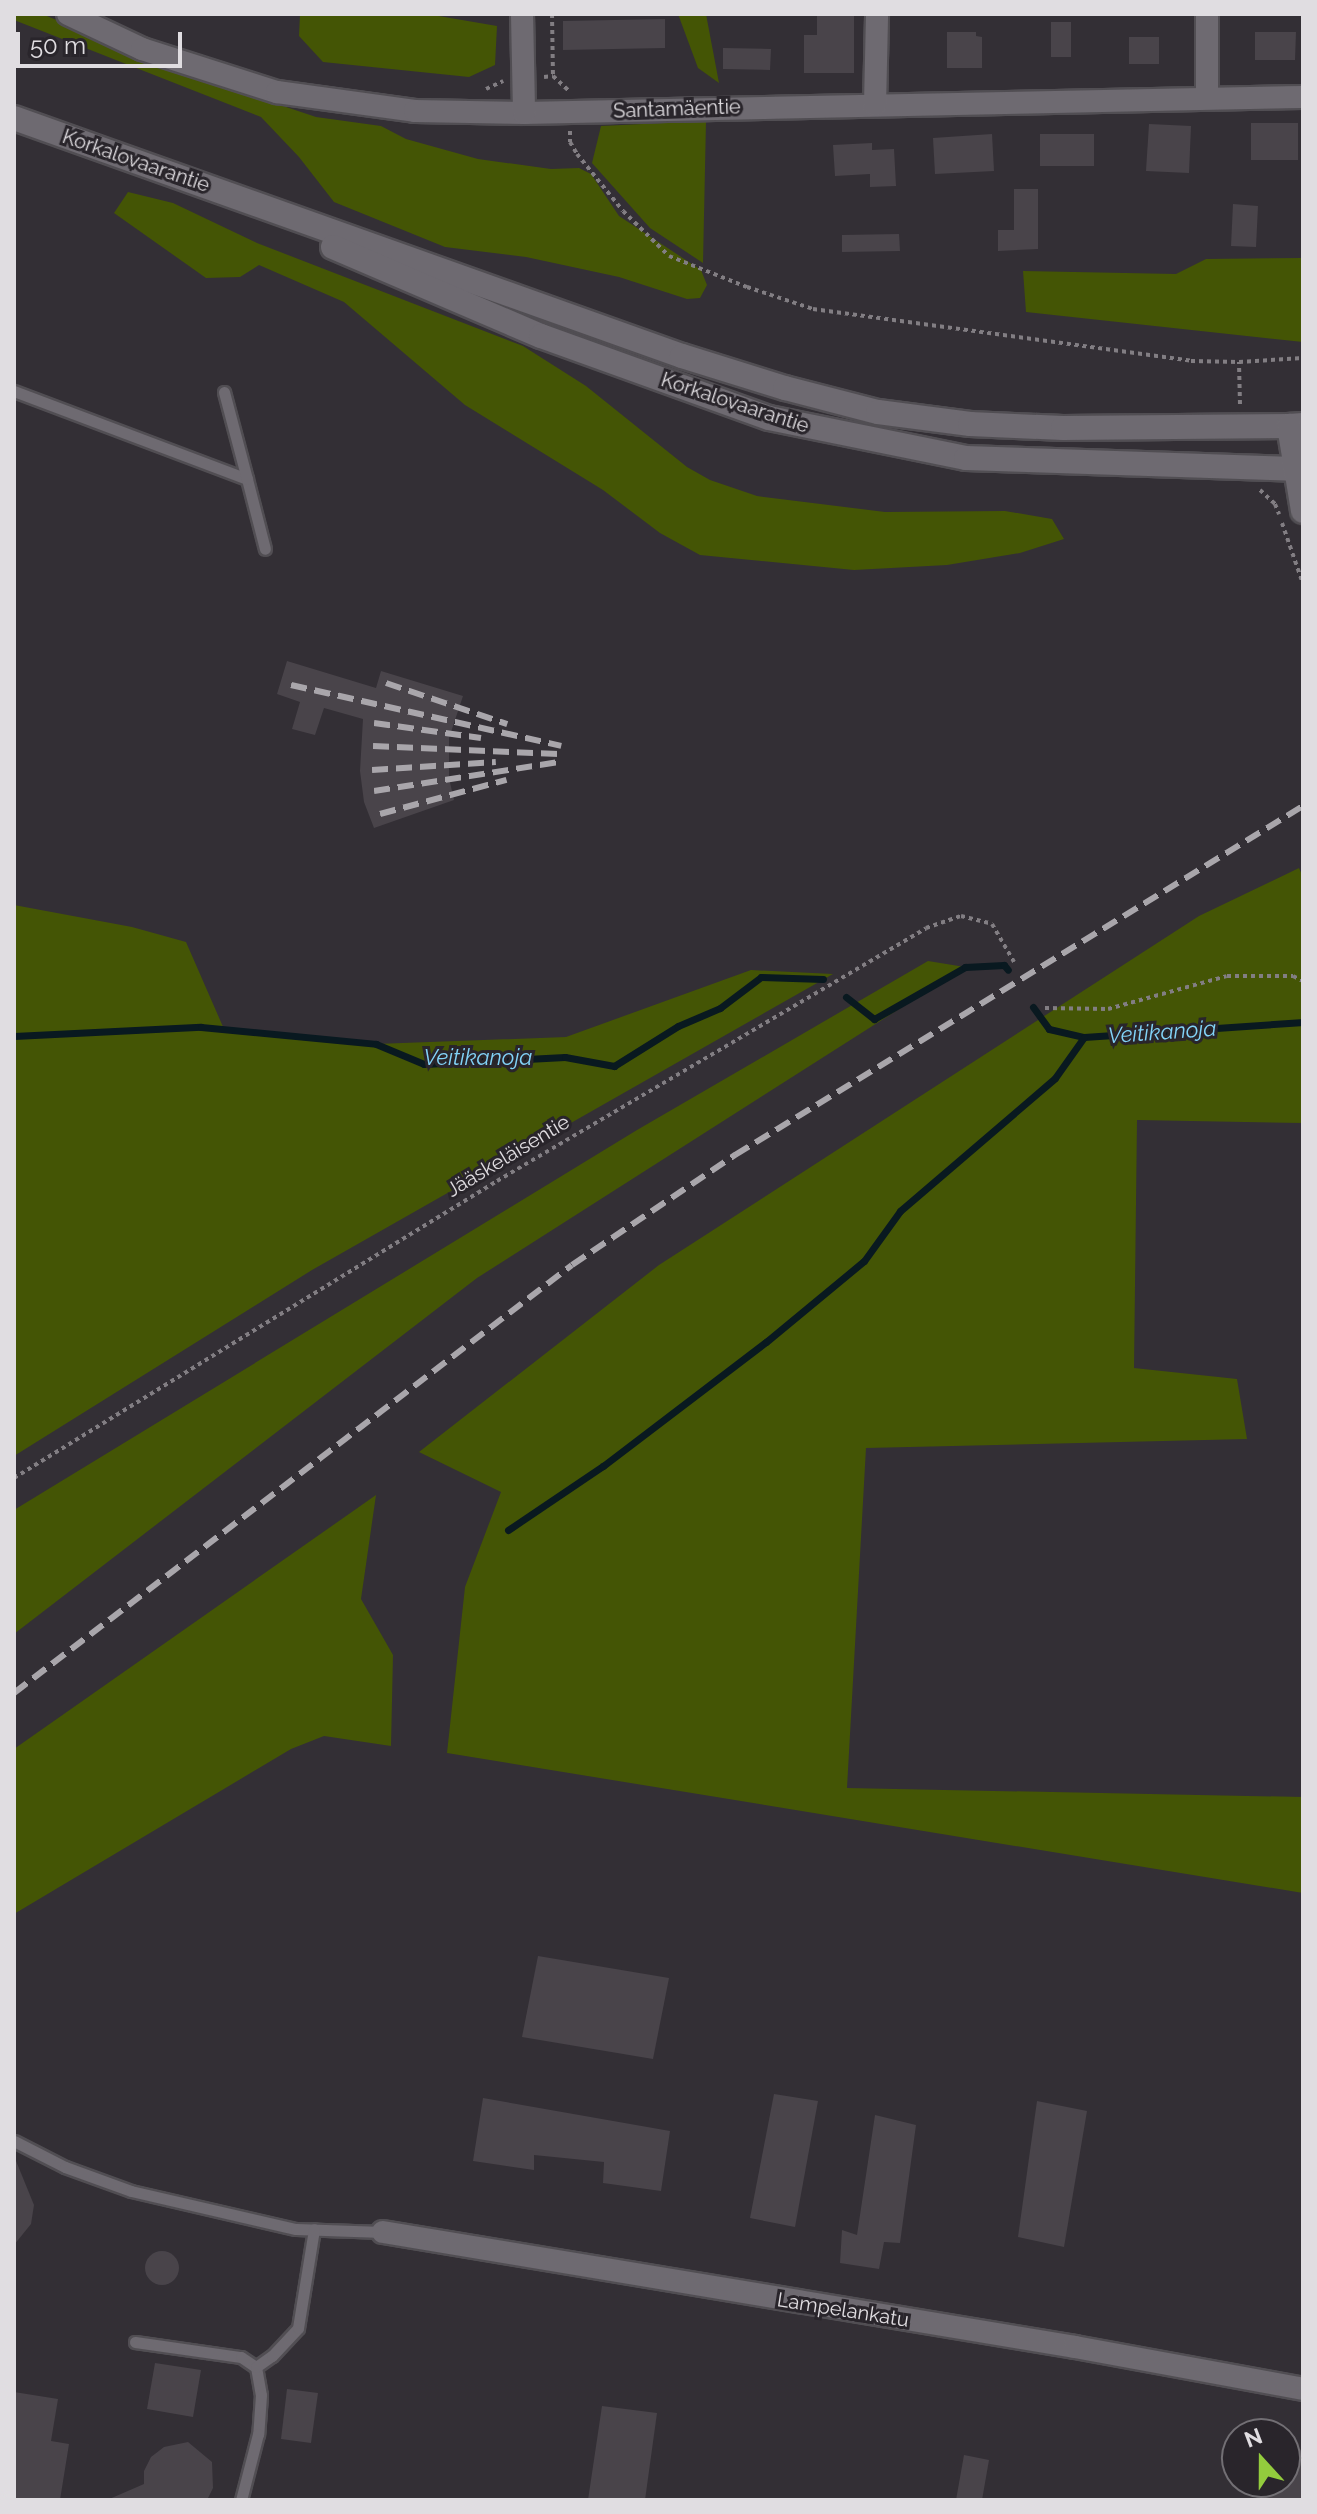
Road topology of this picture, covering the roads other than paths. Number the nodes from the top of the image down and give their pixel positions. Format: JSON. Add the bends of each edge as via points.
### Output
{"nodes":[{"id":1,"x":68,"y":14,"type":"edge"},
{"id":2,"x":522,"y":14,"type":"edge"},
{"id":3,"x":877,"y":14,"type":"edge"},
{"id":4,"x":1207,"y":14,"type":"edge"},
{"id":5,"x":1303,"y":97,"type":"edge"},
{"id":6,"x":1207,"y":98,"type":"junction"},
{"id":7,"x":875,"y":105,"type":"junction"},
{"id":8,"x":524,"y":113,"type":"junction"},
{"id":9,"x":14,"y":118,"type":"edge"},
{"id":10,"x":258,"y":205,"type":"junction"},
{"id":11,"x":14,"y":391,"type":"edge"},
{"id":12,"x":224,"y":392,"type":"dead end"},
{"id":13,"x":1296,"y":426,"type":"edge"},
{"id":14,"x":1298,"y":469,"type":"edge"},
{"id":15,"x":247,"y":479,"type":"junction"},
{"id":16,"x":1303,"y":511,"type":"edge"},
{"id":17,"x":265,"y":549,"type":"dead end"},
{"id":18,"x":14,"y":2141,"type":"edge"},
{"id":19,"x":314,"y":2229,"type":"junction"},
{"id":20,"x":383,"y":2232,"type":"joint"},
{"id":21,"x":135,"y":2342,"type":"dead end"},
{"id":22,"x":256,"y":2367,"type":"junction"},
{"id":23,"x":1303,"y":2389,"type":"edge"},
{"id":24,"x":241,"y":2500,"type":"edge"}],
"edges":[{"from":1,"to":8,"type":"street","name":"Santamäentie","via":[[142,49],[277,92],[415,111]]},
{"from":2,"to":8,"type":"street"},
{"from":3,"to":7,"type":"street"},
{"from":4,"to":6,"type":"street"},
{"from":5,"to":6,"type":"street","name":"Santamäentie"},
{"from":6,"to":7,"type":"street","name":"Santamäentie"},
{"from":7,"to":8,"type":"street","name":"Santamäentie","via":[[576,103]]},
{"from":9,"to":10,"type":"street","name":"Korkalovaarantie"},
{"from":10,"to":13,"type":"street","name":"Korkalovaarantie","via":[[682,356],[878,412],[970,424]]},
{"from":10,"to":14,"type":"street","name":"Korkalovaarantie","via":[[289,228],[541,336],[769,418],[966,458],[1245,473]]},
{"from":11,"to":15,"type":"lane"},
{"from":12,"to":15,"type":"lane"},
{"from":13,"to":14,"type":"street"},
{"from":14,"to":16,"type":"street"},
{"from":15,"to":17,"type":"lane"},
{"from":18,"to":19,"type":"lane","via":[[131,2191]]},
{"from":19,"to":20,"type":"lane"},
{"from":19,"to":22,"type":"lane","via":[[298,2328]]},
{"from":20,"to":23,"type":"street","name":"Lampelankatu"},
{"from":21,"to":22,"type":"lane","via":[[241,2357]]},
{"from":22,"to":24,"type":"lane","via":[[261,2395],[258,2434]]}]}
